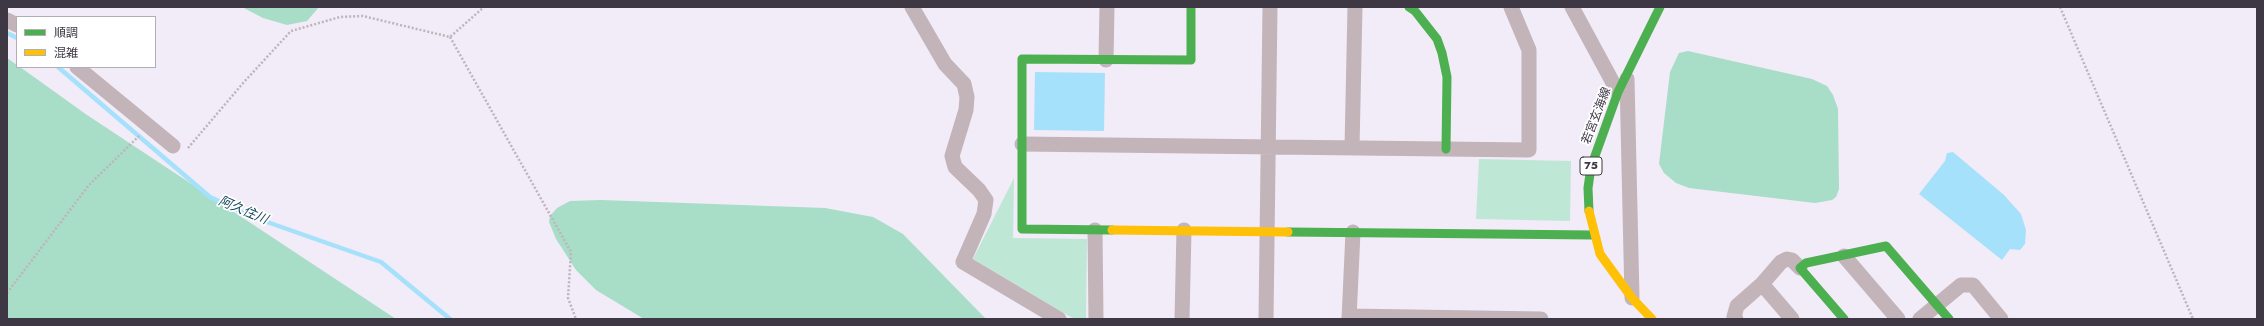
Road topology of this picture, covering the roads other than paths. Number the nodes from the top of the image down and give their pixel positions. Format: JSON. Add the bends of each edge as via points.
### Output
{"nodes":[{"id":1,"x":912,"y":7,"type":"edge"},
{"id":2,"x":1107,"y":7,"type":"edge"},
{"id":3,"x":1191,"y":7,"type":"edge"},
{"id":4,"x":1270,"y":7,"type":"edge"},
{"id":5,"x":1355,"y":7,"type":"edge"},
{"id":6,"x":1409,"y":7,"type":"edge"},
{"id":7,"x":1511,"y":7,"type":"edge"},
{"id":8,"x":1572,"y":7,"type":"edge"},
{"id":9,"x":1660,"y":7,"type":"edge"},
{"id":10,"x":7,"y":20,"type":"edge"},
{"id":11,"x":16,"y":24,"type":"edge"},
{"id":12,"x":1106,"y":60,"type":"junction"},
{"id":13,"x":78,"y":68,"type":"edge"},
{"id":14,"x":1627,"y":72,"type":"junction"},
{"id":15,"x":1618,"y":92,"type":"junction"},
{"id":16,"x":1022,"y":144,"type":"junction"},
{"id":17,"x":173,"y":146,"type":"road end"},
{"id":18,"x":1268,"y":146,"type":"junction"},
{"id":19,"x":1352,"y":148,"type":"junction"},
{"id":20,"x":1446,"y":149,"type":"junction"},
{"id":21,"x":1095,"y":230,"type":"junction"},
{"id":22,"x":1184,"y":230,"type":"junction"},
{"id":23,"x":1268,"y":231,"type":"junction"},
{"id":24,"x":1353,"y":232,"type":"junction"},
{"id":25,"x":1594,"y":235,"type":"junction"},
{"id":26,"x":1844,"y":256,"type":"junction"},
{"id":27,"x":1800,"y":268,"type":"junction"},
{"id":28,"x":1762,"y":284,"type":"junction"},
{"id":29,"x":1632,"y":298,"type":"junction"},
{"id":30,"x":1937,"y":305,"type":"junction"},
{"id":31,"x":1349,"y":318,"type":"edge"},
{"id":32,"x":1059,"y":319,"type":"edge"},
{"id":33,"x":1096,"y":319,"type":"edge"},
{"id":34,"x":1182,"y":319,"type":"edge"},
{"id":35,"x":1266,"y":319,"type":"edge"},
{"id":36,"x":1541,"y":319,"type":"edge"},
{"id":37,"x":1652,"y":319,"type":"edge"},
{"id":38,"x":1736,"y":319,"type":"edge"},
{"id":39,"x":1792,"y":319,"type":"edge"},
{"id":40,"x":1844,"y":319,"type":"edge"},
{"id":41,"x":1898,"y":319,"type":"edge"},
{"id":42,"x":1920,"y":319,"type":"edge"},
{"id":43,"x":1949,"y":319,"type":"edge"},
{"id":44,"x":2001,"y":319,"type":"edge"}],
"edges":[{"from":1,"to":32,"type":"street","via":[[945,64],[964,84],[968,97],[952,156],[956,167],[980,190],[986,200],[984,214],[963,262]]},
{"from":2,"to":12,"type":"street"},
{"from":3,"to":12,"type":"street","via":[[1190,60]]},
{"from":4,"to":18,"type":"street"},
{"from":5,"to":19,"type":"street"},
{"from":6,"to":20,"type":"street","via":[[1437,39],[1442,53],[1447,77]]},
{"from":7,"to":20,"type":"street","via":[[1529,50],[1529,150]]},
{"from":8,"to":15,"type":"street"},
{"from":9,"to":14,"type":"street","name":"若宮玄海線","number":"75"},
{"from":10,"to":11,"type":"street"},
{"from":12,"to":16,"type":"street","via":[[1022,59]]},
{"from":13,"to":17,"type":"street"},
{"from":14,"to":15,"type":"street","name":"若宮玄海線","number":"75"},
{"from":14,"to":29,"type":"street"},
{"from":15,"to":25,"type":"street","name":"若宮玄海線","number":"75","via":[[1591,167],[1588,208]]},
{"from":16,"to":18,"type":"street"},
{"from":16,"to":21,"type":"street","via":[[1022,229]]},
{"from":18,"to":19,"type":"street"},
{"from":18,"to":23,"type":"street"},
{"from":19,"to":20,"type":"street"},
{"from":21,"to":22,"type":"street"},
{"from":21,"to":33,"type":"street"},
{"from":22,"to":23,"type":"street"},
{"from":22,"to":34,"type":"street"},
{"from":23,"to":24,"type":"street"},
{"from":23,"to":35,"type":"street"},
{"from":24,"to":25,"type":"street"},
{"from":24,"to":31,"type":"street"},
{"from":25,"to":29,"type":"street","name":"若宮玄海線","number":"75","via":[[1600,254]]},
{"from":26,"to":27,"type":"street","via":[[1806,263]]},
{"from":26,"to":30,"type":"street","via":[[1886,246]]},
{"from":26,"to":41,"type":"street"},
{"from":27,"to":28,"type":"street","via":[[1792,260],[1785,259]]},
{"from":27,"to":40,"type":"street"},
{"from":28,"to":38,"type":"street","via":[[1737,306],[1734,317]]},
{"from":28,"to":39,"type":"street"},
{"from":29,"to":37,"type":"street","name":"若宮玄海線","number":"75"},
{"from":30,"to":42,"type":"street"},
{"from":30,"to":43,"type":"street"},
{"from":30,"to":44,"type":"street","via":[[1961,285],[1973,285]]},
{"from":31,"to":36,"type":"street"}]}
